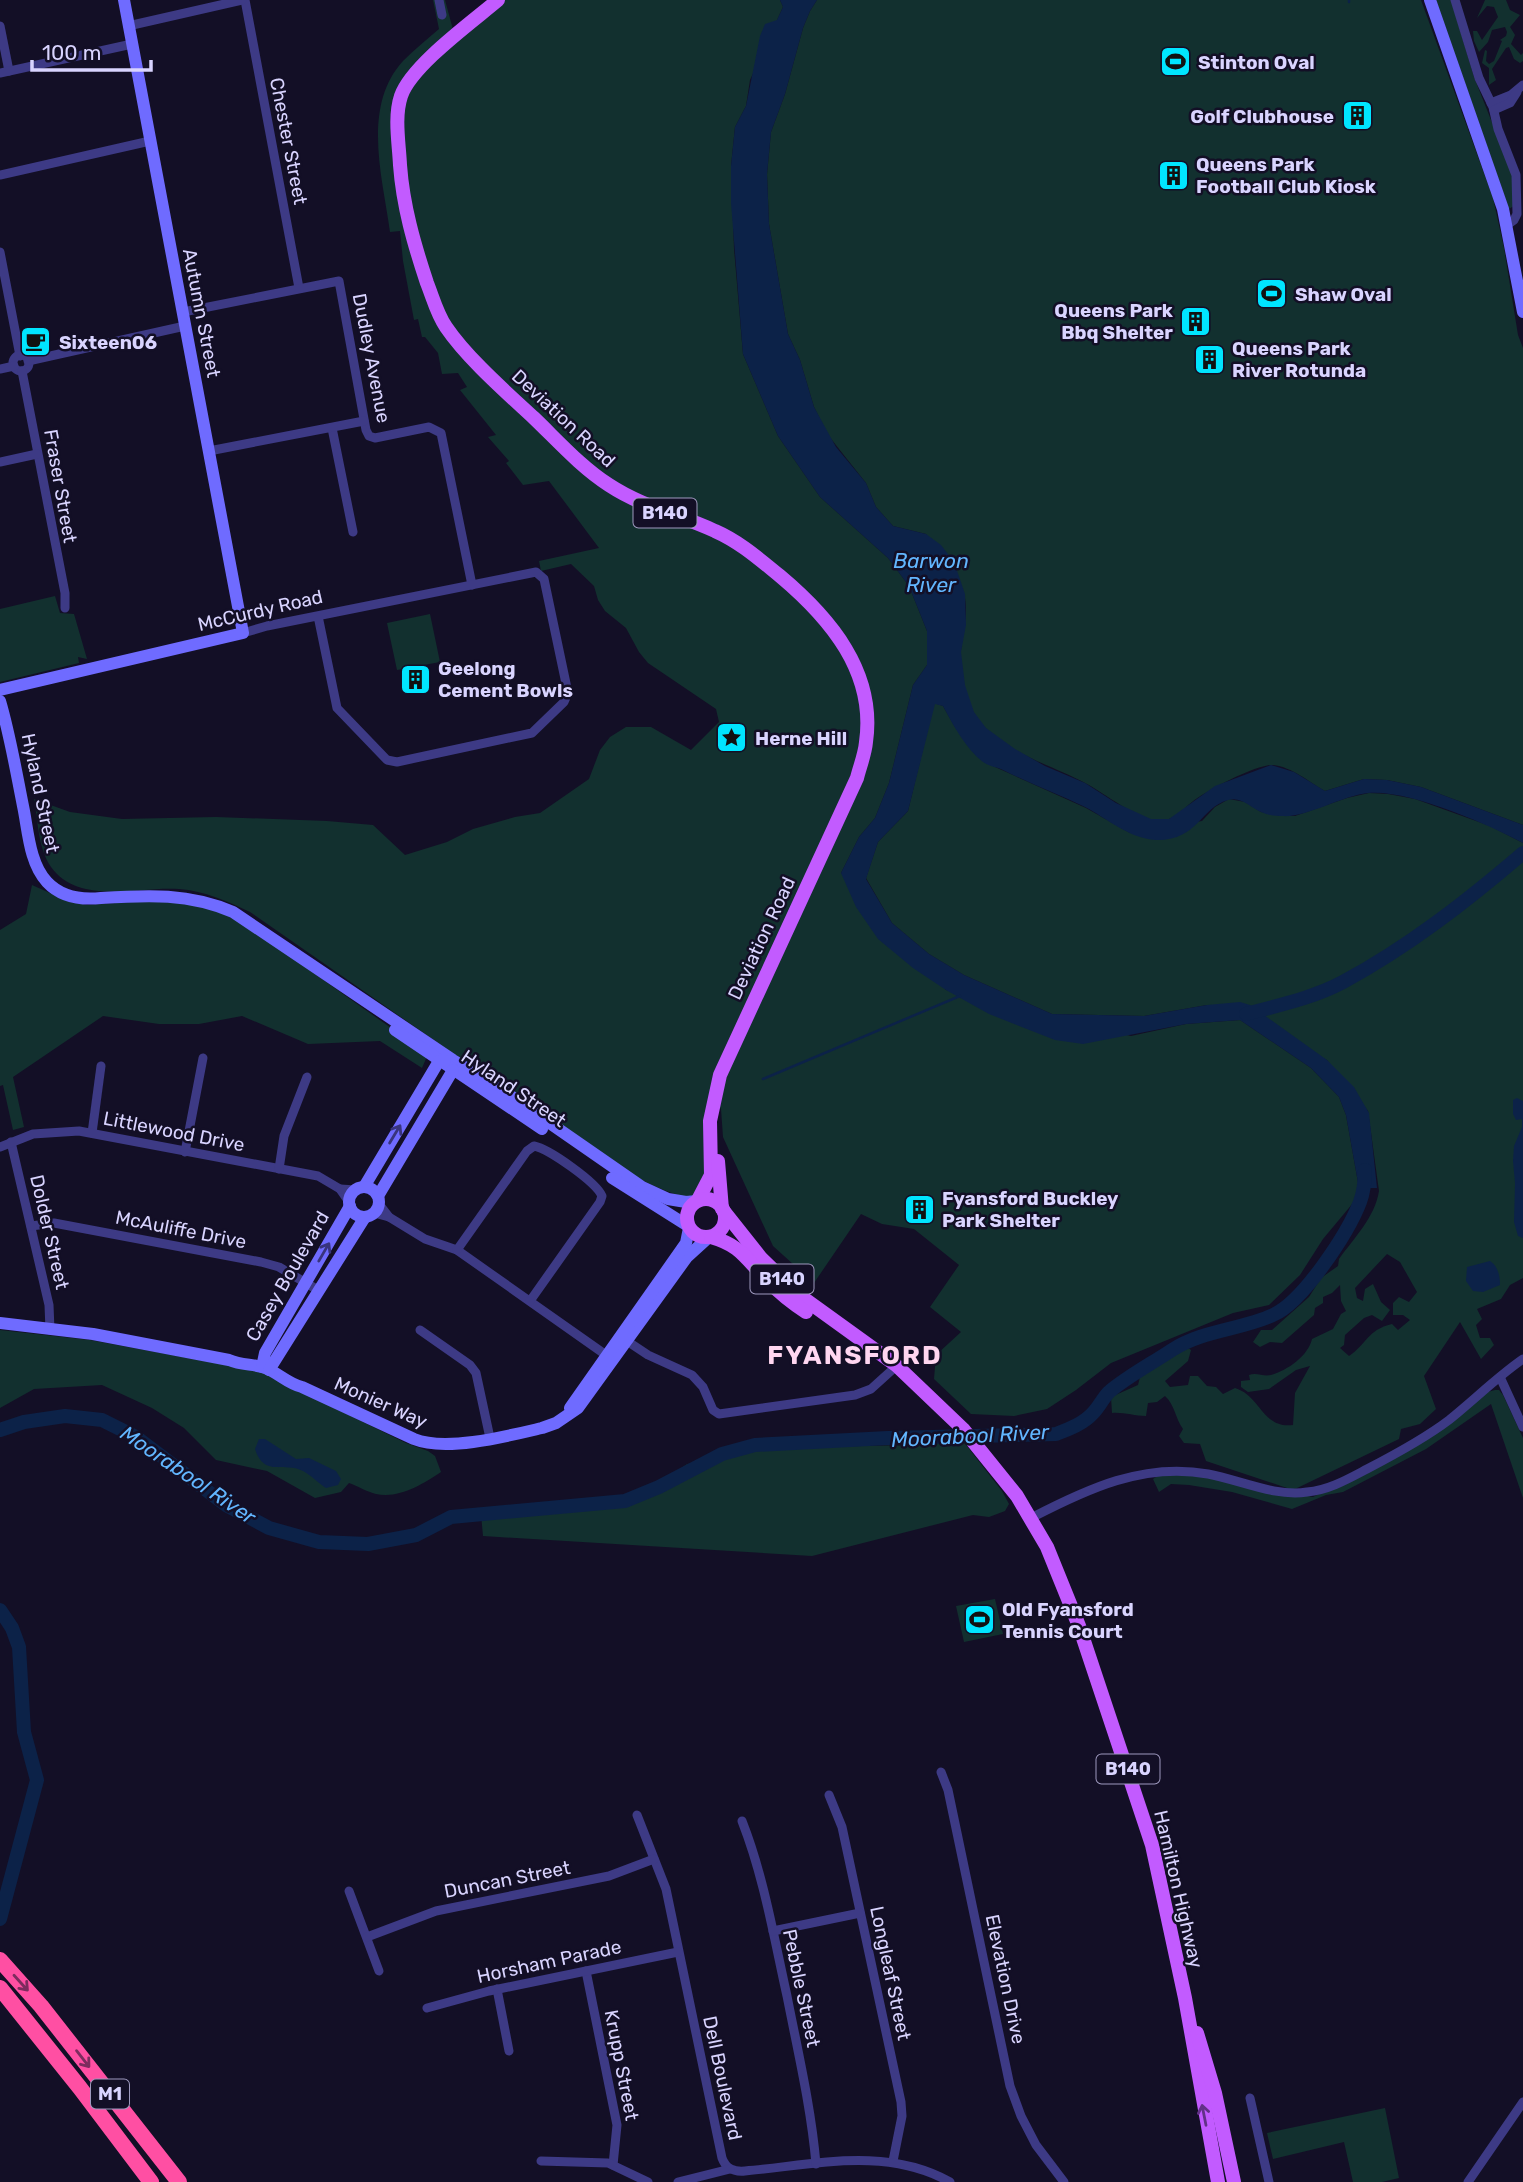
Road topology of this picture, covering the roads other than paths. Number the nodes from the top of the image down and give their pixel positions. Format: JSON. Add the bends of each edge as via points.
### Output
{"nodes":[{"id":1,"x":124,"y":0,"type":"edge"},
{"id":2,"x":244,"y":0,"type":"edge"},
{"id":3,"x":439,"y":0,"type":"edge"},
{"id":4,"x":498,"y":0,"type":"edge"},
{"id":5,"x":1430,"y":0,"type":"edge"},
{"id":6,"x":1455,"y":0,"type":"edge"},
{"id":7,"x":221,"y":2,"type":"edge"},
{"id":8,"x":442,"y":15,"type":"dead end"},
{"id":9,"x":0,"y":26,"type":"edge"},
{"id":10,"x":128,"y":26,"type":"junction"},
{"id":11,"x":132,"y":44,"type":"junction"},
{"id":12,"x":4,"y":72,"type":"edge"},
{"id":13,"x":1520,"y":87,"type":"edge"},
{"id":14,"x":1492,"y":106,"type":"junction"},
{"id":15,"x":150,"y":141,"type":"junction"},
{"id":16,"x":0,"y":175,"type":"edge"},
{"id":17,"x":1507,"y":225,"type":"junction"},
{"id":18,"x":0,"y":252,"type":"edge"},
{"id":19,"x":299,"y":288,"type":"junction"},
{"id":20,"x":183,"y":312,"type":"junction"},
{"id":21,"x":1523,"y":312,"type":"edge"},
{"id":22,"x":185,"y":326,"type":"junction"},
{"id":23,"x":24,"y":359,"type":"junction"},
{"id":24,"x":18,"y":368,"type":"junction"},
{"id":25,"x":0,"y":369,"type":"edge"},
{"id":26,"x":364,"y":421,"type":"junction"},
{"id":27,"x":332,"y":428,"type":"junction"},
{"id":28,"x":209,"y":451,"type":"junction"},
{"id":29,"x":37,"y":454,"type":"junction"},
{"id":30,"x":0,"y":462,"type":"edge"},
{"id":31,"x":353,"y":532,"type":"dead end"},
{"id":32,"x":472,"y":585,"type":"junction"},
{"id":33,"x":65,"y":608,"type":"dead end"},
{"id":34,"x":318,"y":616,"type":"junction"},
{"id":35,"x":243,"y":633,"type":"junction"},
{"id":36,"x":0,"y":690,"type":"edge"},
{"id":37,"x":0,"y":701,"type":"edge"},
{"id":38,"x":323,"y":974,"type":"junction"},
{"id":39,"x":203,"y":1058,"type":"dead end"},
{"id":40,"x":448,"y":1063,"type":"junction"},
{"id":41,"x":102,"y":1066,"type":"dead end"},
{"id":42,"x":307,"y":1077,"type":"dead end"},
{"id":43,"x":715,"y":1100,"type":"junction"},
{"id":44,"x":92,"y":1133,"type":"junction"},
{"id":45,"x":11,"y":1142,"type":"junction"},
{"id":46,"x":0,"y":1147,"type":"edge"},
{"id":47,"x":185,"y":1152,"type":"junction"},
{"id":48,"x":279,"y":1169,"type":"junction"},
{"id":49,"x":360,"y":1188,"type":"junction"},
{"id":50,"x":340,"y":1189,"type":"junction"},
{"id":51,"x":697,"y":1200,"type":"junction"},
{"id":52,"x":350,"y":1204,"type":"junction"},
{"id":53,"x":374,"y":1207,"type":"junction"},
{"id":54,"x":723,"y":1209,"type":"junction"},
{"id":55,"x":31,"y":1226,"type":"junction"},
{"id":56,"x":689,"y":1227,"type":"junction"},
{"id":57,"x":710,"y":1237,"type":"junction"},
{"id":58,"x":457,"y":1250,"type":"junction"},
{"id":59,"x":306,"y":1283,"type":"junction"},
{"id":60,"x":318,"y":1290,"type":"junction"},
{"id":61,"x":530,"y":1301,"type":"junction"},
{"id":62,"x":804,"y":1305,"type":"junction"},
{"id":63,"x":0,"y":1323,"type":"edge"},
{"id":64,"x":50,"y":1329,"type":"junction"},
{"id":65,"x":420,"y":1330,"type":"dead end"},
{"id":66,"x":624,"y":1338,"type":"junction"},
{"id":67,"x":610,"y":1358,"type":"junction"},
{"id":68,"x":1523,"y":1359,"type":"edge"},
{"id":69,"x":267,"y":1365,"type":"junction"},
{"id":70,"x":894,"y":1367,"type":"junction"},
{"id":71,"x":1500,"y":1377,"type":"junction"},
{"id":72,"x":1523,"y":1426,"type":"edge"},
{"id":73,"x":490,"y":1438,"type":"junction"},
{"id":74,"x":1031,"y":1518,"type":"junction"},
{"id":75,"x":942,"y":1772,"type":"dead end"},
{"id":76,"x":829,"y":1795,"type":"dead end"},
{"id":77,"x":637,"y":1815,"type":"dead end"},
{"id":78,"x":742,"y":1821,"type":"dead end"},
{"id":79,"x":654,"y":1859,"type":"junction"},
{"id":80,"x":349,"y":1891,"type":"dead end"},
{"id":81,"x":860,"y":1913,"type":"junction"},
{"id":82,"x":773,"y":1931,"type":"junction"},
{"id":83,"x":367,"y":1937,"type":"junction"},
{"id":84,"x":678,"y":1952,"type":"junction"},
{"id":85,"x":0,"y":1960,"type":"edge"},
{"id":86,"x":379,"y":1971,"type":"dead end"},
{"id":87,"x":586,"y":1971,"type":"junction"},
{"id":88,"x":0,"y":1988,"type":"edge"},
{"id":89,"x":497,"y":1989,"type":"junction"},
{"id":90,"x":1185,"y":1998,"type":"junction"},
{"id":91,"x":427,"y":2008,"type":"dead end"},
{"id":92,"x":509,"y":2051,"type":"dead end"},
{"id":93,"x":1250,"y":2098,"type":"dead end"},
{"id":94,"x":1523,"y":2102,"type":"edge"},
{"id":95,"x":541,"y":2161,"type":"dead end"},
{"id":96,"x":723,"y":2161,"type":"junction"},
{"id":97,"x":893,"y":2161,"type":"junction"},
{"id":98,"x":816,"y":2164,"type":"junction"},
{"id":99,"x":613,"y":2165,"type":"junction"},
{"id":100,"x":730,"y":2169,"type":"junction"},
{"id":101,"x":705,"y":2176,"type":"junction"},
{"id":102,"x":151,"y":2182,"type":"edge"},
{"id":103,"x":179,"y":2182,"type":"edge"},
{"id":104,"x":648,"y":2182,"type":"edge"},
{"id":105,"x":678,"y":2182,"type":"edge"},
{"id":106,"x":950,"y":2182,"type":"edge"},
{"id":107,"x":1064,"y":2182,"type":"edge"},
{"id":108,"x":1218,"y":2182,"type":"edge"},
{"id":109,"x":1234,"y":2182,"type":"edge"},
{"id":110,"x":1269,"y":2182,"type":"edge"},
{"id":111,"x":1468,"y":2182,"type":"edge"}],
"edges":[{"from":1,"to":10,"type":"street","name":"Autumn Street"},
{"from":2,"to":7,"type":"street"},
{"from":2,"to":19,"type":"street","name":"Chester Street"},
{"from":3,"to":8,"type":"street"},
{"from":4,"to":43,"type":"main road","name":"Deviation Road","number":"B140","via":[[425,64],[401,96],[398,132],[407,215],[442,319],[521,407],[608,485],[742,545],[816,608],[857,668],[862,686],[866,742],[857,778],[730,1051]]},
{"from":5,"to":17,"type":"street"},
{"from":6,"to":14,"type":"street"},
{"from":7,"to":10,"type":"street"},
{"from":9,"to":12,"type":"street"},
{"from":10,"to":11,"type":"street","name":"Autumn Street"},
{"from":11,"to":12,"type":"street"},
{"from":11,"to":15,"type":"street","name":"Autumn Street"},
{"from":13,"to":14,"type":"street","via":[[1510,103]]},
{"from":14,"to":17,"type":"street","via":[[1517,182],[1517,216]]},
{"from":15,"to":16,"type":"street"},
{"from":15,"to":20,"type":"street","name":"Autumn Street"},
{"from":17,"to":21,"type":"street"},
{"from":18,"to":23,"type":"street"},
{"from":19,"to":20,"type":"street"},
{"from":19,"to":26,"type":"street","name":"Dudley Avenue","via":[[339,281]]},
{"from":20,"to":22,"type":"street","name":"Autumn Street"},
{"from":22,"to":23,"type":"street"},
{"from":22,"to":28,"type":"street","name":"Autumn Street"},
{"from":23,"to":24,"type":"street","via":[[28,366]]},
{"from":24,"to":25,"type":"street"},
{"from":24,"to":29,"type":"street","name":"Fraser Street"},
{"from":26,"to":27,"type":"street"},
{"from":26,"to":32,"type":"street","name":"Dudley Avenue","via":[[369,436],[375,438],[429,427],[443,435]]},
{"from":27,"to":28,"type":"street"},
{"from":27,"to":31,"type":"street"},
{"from":28,"to":35,"type":"street","name":"Autumn Street"},
{"from":29,"to":30,"type":"street"},
{"from":29,"to":33,"type":"street","name":"Fraser Street"},
{"from":32,"to":34,"type":"street","name":"McCurdy Road"},
{"from":32,"to":34,"type":"street","name":"McCurdy Road","via":[[530,573],[544,579],[568,693],[532,733],[397,762],[387,760],[337,708]]},
{"from":34,"to":35,"type":"street","name":"McCurdy Road"},
{"from":35,"to":36,"type":"street","name":"McCurdy Road"},
{"from":37,"to":38,"type":"street","name":"Hyland Street","via":[[30,844],[46,881],[78,898],[165,895],[217,905],[264,931]]},
{"from":38,"to":40,"type":"street","name":"Hyland Street"},
{"from":38,"to":40,"type":"street","name":"Hyland Street","via":[[355,1002]]},
{"from":39,"to":47,"type":"street"},
{"from":49,"to":40,"type":"street","one_way":true},
{"from":40,"to":51,"type":"street","name":"Hyland Street","via":[[502,1090],[652,1193],[677,1201]]},
{"from":40,"to":53,"type":"street","name":"Casey Boulevard"},
{"from":40,"to":56,"type":"street","name":"Hyland Street"},
{"from":41,"to":44,"type":"street"},
{"from":42,"to":48,"type":"street","via":[[284,1136]]},
{"from":43,"to":51,"type":"main road","name":"Deviation Road","number":"B140","via":[[709,1129],[711,1175]]},
{"from":43,"to":54,"type":"main road","name":"Deviation Road","number":"B140"},
{"from":44,"to":45,"type":"street","name":"Littlewood Drive","via":[[65,1130]]},
{"from":44,"to":47,"type":"street","name":"Littlewood Drive"},
{"from":45,"to":46,"type":"street","name":"Littlewood Drive"},
{"from":45,"to":55,"type":"street","name":"Dolder Street"},
{"from":47,"to":48,"type":"street","name":"Littlewood Drive"},
{"from":48,"to":50,"type":"street","name":"Littlewood Drive","via":[[318,1176]]},
{"from":49,"to":50,"type":"street","name":"Littlewood Drive"},
{"from":49,"to":52,"type":"street","name":"Casey Boulevard"},
{"from":49,"to":53,"type":"street","via":[[374,1190]]},
{"from":50,"to":52,"type":"street"},
{"from":51,"to":54,"type":"main road","via":[[713,1200]]},
{"from":51,"to":56,"type":"main road","number":"B140","via":[[688,1212]]},
{"from":52,"to":53,"type":"street","via":[[356,1214]]},
{"from":59,"to":52,"type":"street","name":"Casey Boulevard","one_way":true},
{"from":53,"to":58,"type":"street","via":[[425,1239]]},
{"from":53,"to":60,"type":"street","name":"Casey Boulevard"},
{"from":54,"to":57,"type":"main road","number":"B140","via":[[724,1226]]},
{"from":54,"to":62,"type":"main road","name":"Hamilton Highway","number":"B140"},
{"from":55,"to":59,"type":"street","name":"McAuliffe Drive","via":[[54,1223],[261,1262]]},
{"from":55,"to":64,"type":"street","name":"Dolder Street"},
{"from":56,"to":57,"type":"main road","number":"B140","via":[[697,1235]]},
{"from":56,"to":66,"type":"street","name":"Monier Way","via":[[686,1243]]},
{"from":57,"to":62,"type":"main road","name":"Hamilton Highway","number":"B140","via":[[743,1252],[772,1286]]},
{"from":57,"to":66,"type":"street","name":"Monier Way","via":[[689,1255]]},
{"from":58,"to":61,"type":"street"},
{"from":58,"to":61,"type":"street","via":[[531,1147],[542,1149],[596,1186],[600,1202]]},
{"from":59,"to":60,"type":"street","name":"McAuliffe Drive"},
{"from":59,"to":69,"type":"street","name":"Casey Boulevard"},
{"from":60,"to":69,"type":"street","name":"Casey Boulevard"},
{"from":61,"to":67,"type":"street"},
{"from":62,"to":70,"type":"main road","name":"Hamilton Highway","number":"B140"},
{"from":63,"to":64,"type":"street","name":"Monier Way"},
{"from":64,"to":69,"type":"street","name":"Monier Way","via":[[242,1365]]},
{"from":65,"to":73,"type":"street","via":[[476,1373]]},
{"from":66,"to":67,"type":"street","name":"Monier Way"},
{"from":66,"to":70,"type":"street","via":[[694,1377],[715,1412],[722,1413],[855,1395],[872,1389]]},
{"from":67,"to":73,"type":"street","name":"Monier Way","via":[[580,1391],[567,1415],[542,1428]]},
{"from":68,"to":71,"type":"street"},
{"from":69,"to":73,"type":"street","name":"Monier Way","via":[[302,1387],[426,1444]]},
{"from":70,"to":74,"type":"main road","name":"Hamilton Highway","number":"B140","via":[[963,1429]]},
{"from":71,"to":72,"type":"street"},
{"from":71,"to":74,"type":"street","via":[[1447,1421],[1338,1484],[1291,1493],[1171,1470],[1106,1483]]},
{"from":74,"to":90,"type":"main road","name":"Hamilton Highway","number":"B140","via":[[1072,1605],[1136,1792]]},
{"from":75,"to":107,"type":"street","name":"Elevation Drive","via":[[1010,2086],[1036,2145]]},
{"from":76,"to":81,"type":"street","name":"Longleaf Street","via":[[842,1827]]},
{"from":77,"to":79,"type":"street","name":"Dell Boulevard"},
{"from":78,"to":82,"type":"street","name":"Pebble Street"},
{"from":79,"to":83,"type":"street","name":"Duncan Street","via":[[609,1876],[436,1911]]},
{"from":79,"to":84,"type":"street","name":"Dell Boulevard"},
{"from":80,"to":83,"type":"street"},
{"from":81,"to":82,"type":"street"},
{"from":81,"to":97,"type":"street","name":"Longleaf Street","via":[[901,2102]]},
{"from":82,"to":98,"type":"street","name":"Pebble Street","via":[[811,2113]]},
{"from":83,"to":86,"type":"street"},
{"from":84,"to":87,"type":"street","name":"Horsham Parade"},
{"from":84,"to":96,"type":"street","name":"Dell Boulevard"},
{"from":85,"to":103,"type":"highway","number":"M1","one_way":true},
{"from":87,"to":89,"type":"street","name":"Horsham Parade"},
{"from":87,"to":99,"type":"street","name":"Krupp Street","via":[[617,2125]]},
{"from":88,"to":102,"type":"highway","number":"M1"},
{"from":89,"to":91,"type":"street","name":"Horsham Parade"},
{"from":89,"to":92,"type":"street"},
{"from":108,"to":90,"type":"main road","name":"Hamilton Highway","number":"B140","one_way":true},
{"from":90,"to":109,"type":"main road","name":"Hamilton Highway","number":"B140","via":[[1215,2093]]},
{"from":93,"to":110,"type":"street"},
{"from":94,"to":111,"type":"street"},
{"from":95,"to":99,"type":"street"},
{"from":96,"to":100,"type":"street","name":"Dell Boulevard"},
{"from":96,"to":101,"type":"street"},
{"from":97,"to":98,"type":"street","name":"Dell Boulevard"},
{"from":97,"to":106,"type":"street","name":"Dell Boulevard"},
{"from":98,"to":100,"type":"street","name":"Dell Boulevard"},
{"from":99,"to":104,"type":"street"},
{"from":100,"to":101,"type":"street"},
{"from":101,"to":105,"type":"street"}]}
